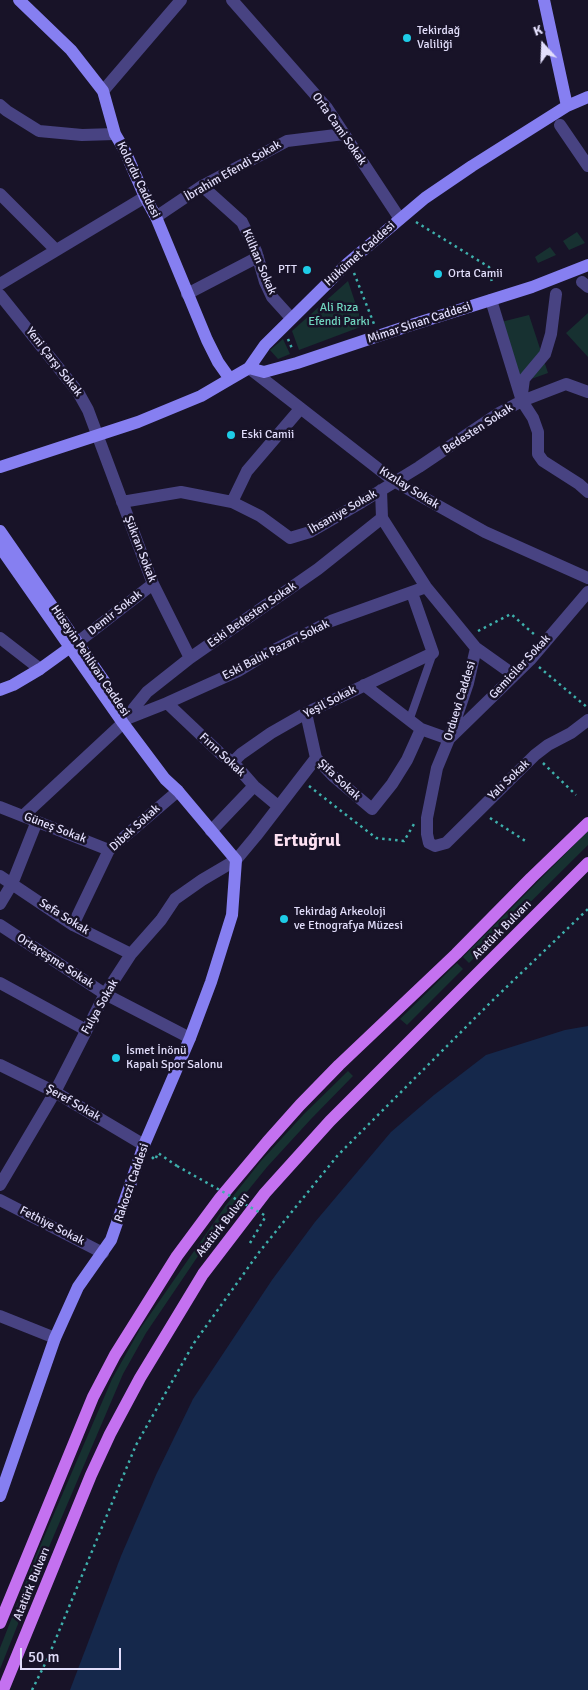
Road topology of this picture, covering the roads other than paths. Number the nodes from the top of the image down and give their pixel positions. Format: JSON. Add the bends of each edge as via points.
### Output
{"nodes":[{"id":1,"x":20,"y":0,"type":"edge"},
{"id":2,"x":180,"y":0,"type":"edge"},
{"id":3,"x":232,"y":0,"type":"edge"},
{"id":4,"x":544,"y":0,"type":"edge"},
{"id":5,"x":103,"y":91,"type":"junction"},
{"id":6,"x":588,"y":97,"type":"edge"},
{"id":7,"x":0,"y":105,"type":"edge"},
{"id":8,"x":567,"y":106,"type":"junction"},
{"id":9,"x":560,"y":125,"type":"dead end"},
{"id":10,"x":115,"y":134,"type":"junction"},
{"id":11,"x":344,"y":134,"type":"junction"},
{"id":12,"x":588,"y":166,"type":"edge"},
{"id":13,"x":202,"y":186,"type":"junction"},
{"id":14,"x":0,"y":194,"type":"edge"},
{"id":15,"x":144,"y":197,"type":"junction"},
{"id":16,"x":156,"y":218,"type":"junction"},
{"id":17,"x":400,"y":219,"type":"junction"},
{"id":18,"x":56,"y":250,"type":"junction"},
{"id":19,"x":258,"y":257,"type":"junction"},
{"id":20,"x":588,"y":265,"type":"edge"},
{"id":21,"x":0,"y":284,"type":"edge"},
{"id":22,"x":0,"y":294,"type":"edge"},
{"id":23,"x":188,"y":294,"type":"junction"},
{"id":24,"x":556,"y":294,"type":"dead end"},
{"id":25,"x":491,"y":300,"type":"junction"},
{"id":26,"x":292,"y":318,"type":"junction"},
{"id":27,"x":248,"y":368,"type":"junction"},
{"id":28,"x":230,"y":379,"type":"junction"},
{"id":29,"x":588,"y":392,"type":"edge"},
{"id":30,"x":522,"y":401,"type":"junction"},
{"id":31,"x":300,"y":409,"type":"junction"},
{"id":32,"x":98,"y":435,"type":"junction"},
{"id":33,"x":0,"y":467,"type":"edge"},
{"id":34,"x":394,"y":482,"type":"junction"},
{"id":35,"x":381,"y":490,"type":"junction"},
{"id":36,"x":588,"y":492,"type":"edge"},
{"id":37,"x":122,"y":502,"type":"junction"},
{"id":38,"x":232,"y":502,"type":"junction"},
{"id":39,"x":382,"y":518,"type":"junction"},
{"id":40,"x":0,"y":531,"type":"edge"},
{"id":41,"x":0,"y":547,"type":"edge"},
{"id":42,"x":588,"y":578,"type":"edge"},
{"id":43,"x":153,"y":584,"type":"junction"},
{"id":44,"x":426,"y":587,"type":"junction"},
{"id":45,"x":588,"y":592,"type":"edge"},
{"id":46,"x":412,"y":593,"type":"junction"},
{"id":47,"x":0,"y":638,"type":"edge"},
{"id":48,"x":74,"y":644,"type":"junction"},
{"id":49,"x":476,"y":648,"type":"junction"},
{"id":50,"x":433,"y":653,"type":"junction"},
{"id":51,"x":190,"y":658,"type":"junction"},
{"id":52,"x":40,"y":669,"type":"junction"},
{"id":53,"x":514,"y":675,"type":"junction"},
{"id":54,"x":364,"y":685,"type":"junction"},
{"id":55,"x":0,"y":690,"type":"edge"},
{"id":56,"x":167,"y":703,"type":"junction"},
{"id":57,"x":306,"y":713,"type":"junction"},
{"id":58,"x":126,"y":720,"type":"junction"},
{"id":59,"x":588,"y":720,"type":"edge"},
{"id":60,"x":409,"y":721,"type":"junction"},
{"id":61,"x":421,"y":729,"type":"junction"},
{"id":62,"x":449,"y":739,"type":"junction"},
{"id":63,"x":316,"y":758,"type":"junction"},
{"id":64,"x":233,"y":762,"type":"junction"},
{"id":65,"x":254,"y":786,"type":"junction"},
{"id":66,"x":178,"y":791,"type":"junction"},
{"id":67,"x":278,"y":806,"type":"junction"},
{"id":68,"x":0,"y":807,"type":"edge"},
{"id":69,"x":22,"y":816,"type":"junction"},
{"id":70,"x":37,"y":820,"type":"junction"},
{"id":71,"x":588,"y":824,"type":"edge"},
{"id":72,"x":211,"y":831,"type":"junction"},
{"id":73,"x":435,"y":846,"type":"joint"},
{"id":74,"x":109,"y":850,"type":"junction"},
{"id":75,"x":236,"y":860,"type":"junction"},
{"id":76,"x":588,"y":862,"type":"edge"},
{"id":77,"x":0,"y":876,"type":"edge"},
{"id":78,"x":12,"y":884,"type":"junction"},
{"id":79,"x":0,"y":904,"type":"edge"},
{"id":80,"x":0,"y":925,"type":"edge"},
{"id":81,"x":72,"y":925,"type":"junction"},
{"id":82,"x":131,"y":954,"type":"junction"},
{"id":83,"x":0,"y":983,"type":"edge"},
{"id":84,"x":105,"y":994,"type":"junction"},
{"id":85,"x":86,"y":1030,"type":"junction"},
{"id":86,"x":190,"y":1038,"type":"junction"},
{"id":87,"x":0,"y":1065,"type":"edge"},
{"id":88,"x":55,"y":1092,"type":"junction"},
{"id":89,"x":144,"y":1145,"type":"junction"},
{"id":90,"x":0,"y":1185,"type":"edge"},
{"id":91,"x":0,"y":1200,"type":"edge"},
{"id":92,"x":103,"y":1253,"type":"junction"},
{"id":93,"x":0,"y":1316,"type":"edge"},
{"id":94,"x":55,"y":1338,"type":"junction"},
{"id":95,"x":0,"y":1496,"type":"edge"},
{"id":96,"x":0,"y":1624,"type":"edge"},
{"id":97,"x":3,"y":1690,"type":"edge"}],
"edges":[{"from":1,"to":5,"type":"street","name":"Kolordu Caddesi","via":[[71,50]]},
{"from":2,"to":5,"type":"street"},
{"from":3,"to":11,"type":"street","name":"Orta Cami Sokak","via":[[327,108]]},
{"from":4,"to":8,"type":"street"},
{"from":5,"to":10,"type":"street","name":"Kolordu Caddesi"},
{"from":6,"to":8,"type":"street","name":"Hükümet Caddesi"},
{"from":7,"to":10,"type":"street","via":[[39,131]]},
{"from":8,"to":17,"type":"street","name":"Hükümet Caddesi","via":[[472,166]]},
{"from":9,"to":12,"type":"street"},
{"from":10,"to":15,"type":"street","name":"Kolordu Caddesi"},
{"from":11,"to":13,"type":"street","name":"İbrahim Efendi Sokak","via":[[287,141]]},
{"from":11,"to":17,"type":"street","name":"Orta Cami Sokak"},
{"from":13,"to":16,"type":"street","name":"İbrahim Efendi Sokak"},
{"from":13,"to":19,"type":"street","name":"Külhan Sokak","via":[[242,222]]},
{"from":14,"to":18,"type":"street"},
{"from":15,"to":16,"type":"street","name":"Kolordu Caddesi"},
{"from":15,"to":18,"type":"street"},
{"from":16,"to":23,"type":"street","name":"Kolordu Caddesi"},
{"from":17,"to":26,"type":"street","name":"Hükümet Caddesi"},
{"from":18,"to":21,"type":"street"},
{"from":19,"to":23,"type":"street"},
{"from":19,"to":26,"type":"street","name":"Külhan Sokak","via":[[272,297]]},
{"from":20,"to":25,"type":"street","name":"Mimar Sinan Caddesi"},
{"from":22,"to":32,"type":"street","name":"Yeni Çarşı Sokak","via":[[78,392]]},
{"from":23,"to":28,"type":"street","name":"Kolordu Caddesi","via":[[207,340]]},
{"from":24,"to":30,"type":"street","via":[[545,354],[524,379]]},
{"from":25,"to":27,"type":"street","name":"Mimar Sinan Caddesi","via":[[279,369],[264,372]]},
{"from":25,"to":30,"type":"street"},
{"from":26,"to":27,"type":"street","name":"Hükümet Caddesi"},
{"from":27,"to":28,"type":"street","name":"Hükümet Caddesi"},
{"from":27,"to":31,"type":"street","name":"Kızılay Sokak"},
{"from":28,"to":32,"type":"street","name":"Hükümet Caddesi","via":[[178,406]]},
{"from":29,"to":30,"type":"street","name":"Bedesten Sokak","via":[[566,384]]},
{"from":30,"to":34,"type":"street","name":"Bedesten Sokak"},
{"from":30,"to":36,"type":"street","via":[[538,432],[538,454],[543,461]]},
{"from":31,"to":34,"type":"street","name":"Kızılay Sokak"},
{"from":31,"to":38,"type":"street","via":[[247,471]]},
{"from":32,"to":33,"type":"street","name":"Hükümet Caddesi"},
{"from":32,"to":37,"type":"street","name":"Şükran Sokak"},
{"from":34,"to":35,"type":"street","name":"İhsaniye Sokak"},
{"from":34,"to":42,"type":"street","name":"Kızılay Sokak","via":[[485,532]]},
{"from":35,"to":38,"type":"street","name":"İhsaniye Sokak","via":[[310,532],[290,538],[260,516]]},
{"from":35,"to":39,"type":"street"},
{"from":37,"to":38,"type":"street","name":"İhsaniye Sokak","via":[[182,492]]},
{"from":37,"to":43,"type":"street","name":"Şükran Sokak"},
{"from":39,"to":44,"type":"street","name":"Orduevi Caddesi"},
{"from":39,"to":51,"type":"street","name":"Eski Bedesten Sokak","via":[[318,569]]},
{"from":40,"to":48,"type":"street","name":"Hüseyin Pehlivan Caddesi"},
{"from":41,"to":48,"type":"street","name":"Hüseyin Pehlivan Caddesi"},
{"from":43,"to":48,"type":"street","name":"Demir Sokak"},
{"from":43,"to":51,"type":"street","name":"Şükran Sokak"},
{"from":44,"to":46,"type":"street","name":"Eski Balık Pazarı Sokak"},
{"from":44,"to":49,"type":"street","name":"Orduevi Caddesi"},
{"from":45,"to":53,"type":"street","name":"Gemiciler Sokak"},
{"from":46,"to":50,"type":"street"},
{"from":46,"to":56,"type":"street","name":"Eski Balık Pazarı Sokak","via":[[331,621],[238,671]]},
{"from":47,"to":52,"type":"street"},
{"from":48,"to":52,"type":"street","name":"Demir Sokak"},
{"from":48,"to":58,"type":"street","name":"Hüseyin Pehlivan Caddesi"},
{"from":49,"to":53,"type":"street"},
{"from":49,"to":62,"type":"street","name":"Orduevi Caddesi"},
{"from":50,"to":54,"type":"street","name":"Yeşil Sokak"},
{"from":50,"to":60,"type":"lane"},
{"from":51,"to":58,"type":"street","name":"Eski Bedesten Sokak","via":[[148,692]]},
{"from":52,"to":55,"type":"street","name":"Demir Sokak"},
{"from":53,"to":62,"type":"street","name":"Gemiciler Sokak"},
{"from":54,"to":57,"type":"street","name":"Yeşil Sokak"},
{"from":54,"to":60,"type":"street"},
{"from":56,"to":58,"type":"street","name":"Eski Balık Pazarı Sokak"},
{"from":56,"to":64,"type":"street","name":"Fırın Sokak"},
{"from":57,"to":63,"type":"street","name":"Şifa Sokak"},
{"from":57,"to":64,"type":"street","name":"Yeşil Sokak","via":[[271,733]]},
{"from":58,"to":66,"type":"street","name":"Hüseyin Pehlivan Caddesi","via":[[165,779]]},
{"from":58,"to":69,"type":"street","name":"Eski Bedesten Sokak"},
{"from":59,"to":73,"type":"street","name":"Yalı Sokak","via":[[572,733],[548,744],[446,843]]},
{"from":60,"to":61,"type":"street"},
{"from":61,"to":62,"type":"street"},
{"from":61,"to":63,"type":"street","name":"Şifa Sokak","via":[[407,760],[372,809]]},
{"from":62,"to":73,"type":"street","name":"Orduevi Caddesi","via":[[437,768],[427,818],[429,843]]},
{"from":63,"to":67,"type":"street"},
{"from":64,"to":65,"type":"street","name":"Fırın Sokak"},
{"from":65,"to":67,"type":"street","name":"Fırın Sokak"},
{"from":65,"to":72,"type":"street"},
{"from":66,"to":72,"type":"street","name":"Hüseyin Pehlivan Caddesi"},
{"from":66,"to":74,"type":"street","name":"Dibek Sokak"},
{"from":67,"to":75,"type":"street"},
{"from":68,"to":69,"type":"street","name":"Güneş Sokak"},
{"from":69,"to":70,"type":"street","name":"Güneş Sokak"},
{"from":70,"to":74,"type":"street","name":"Güneş Sokak"},
{"from":70,"to":78,"type":"street"},
{"from":71,"to":96,"type":"main road","name":"Atatürk Bulvarı","via":[[300,1105],[220,1198],[177,1256],[115,1355],[93,1397]]},
{"from":72,"to":75,"type":"street","name":"Hüseyin Pehlivan Caddesi"},
{"from":74,"to":81,"type":"street","name":"Dibek Sokak"},
{"from":75,"to":82,"type":"street","name":"Fulya Sokak","via":[[175,899],[162,920]]},
{"from":75,"to":86,"type":"street","name":"Rakoczi Caddesi","via":[[232,915]]},
{"from":76,"to":97,"type":"main road","name":"Atatürk Bulvarı","via":[[330,1122],[265,1193],[203,1274],[110,1434]]},
{"from":77,"to":78,"type":"street","name":"Sefa Sokak"},
{"from":78,"to":79,"type":"street"},
{"from":78,"to":81,"type":"street","name":"Sefa Sokak"},
{"from":80,"to":84,"type":"street","name":"Ortaçeşme Sokak"},
{"from":81,"to":82,"type":"street","name":"Sefa Sokak"},
{"from":82,"to":84,"type":"street","name":"Fulya Sokak"},
{"from":83,"to":85,"type":"street"},
{"from":84,"to":85,"type":"street","name":"Fulya Sokak"},
{"from":84,"to":86,"type":"street","name":"Ortaçeşme Sokak"},
{"from":85,"to":88,"type":"street","name":"Fulya Sokak"},
{"from":86,"to":89,"type":"street","name":"Rakoczi Caddesi"},
{"from":87,"to":88,"type":"street","name":"Şeref Sokak"},
{"from":88,"to":89,"type":"street","name":"Şeref Sokak"},
{"from":88,"to":90,"type":"street","name":"Fulya Sokak"},
{"from":89,"to":92,"type":"street","name":"Rakoczi Caddesi","via":[[118,1225]]},
{"from":91,"to":92,"type":"street","name":"Fethiye Sokak"},
{"from":92,"to":94,"type":"street","name":"Rakoczi Caddesi","via":[[78,1287]]},
{"from":93,"to":94,"type":"street"},
{"from":94,"to":95,"type":"street","name":"Rakoczi Caddesi"}]}
